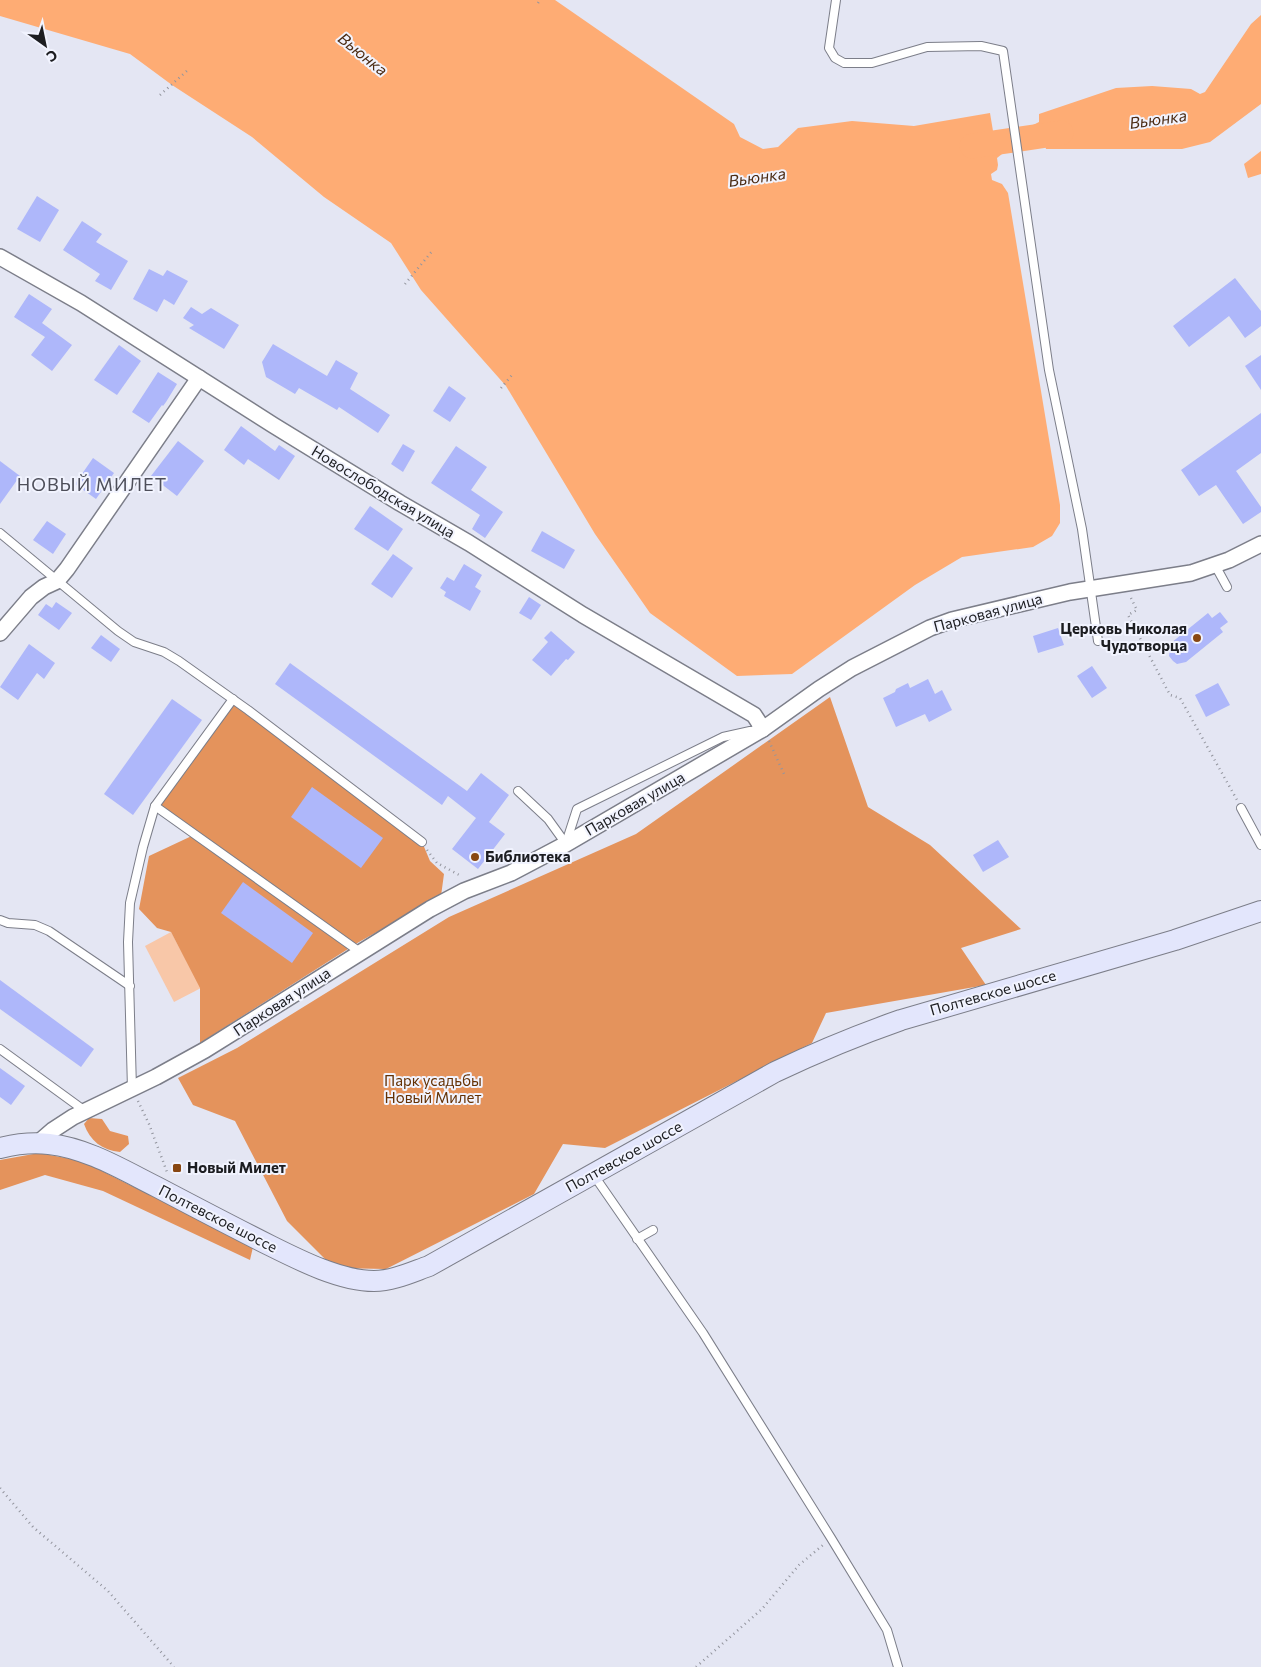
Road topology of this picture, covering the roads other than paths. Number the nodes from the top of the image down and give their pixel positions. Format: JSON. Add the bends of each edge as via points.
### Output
{"nodes":[{"id":1,"x":836,"y":0,"type":"edge"},
{"id":2,"x":0,"y":257,"type":"edge"},
{"id":3,"x":199,"y":378,"type":"junction"},
{"id":4,"x":0,"y":533,"type":"edge"},
{"id":5,"x":1261,"y":544,"type":"edge"},
{"id":6,"x":1215,"y":565,"type":"junction"},
{"id":7,"x":57,"y":581,"type":"junction"},
{"id":8,"x":1226,"y":587,"type":"dead end"},
{"id":9,"x":1090,"y":588,"type":"junction"},
{"id":10,"x":0,"y":633,"type":"edge"},
{"id":11,"x":1098,"y":641,"type":"dead end"},
{"id":12,"x":233,"y":699,"type":"junction"},
{"id":13,"x":763,"y":729,"type":"junction"},
{"id":14,"x":518,"y":791,"type":"dead end"},
{"id":15,"x":155,"y":806,"type":"junction"},
{"id":16,"x":1241,"y":808,"type":"road end"},
{"id":17,"x":422,"y":842,"type":"road end"},
{"id":18,"x":566,"y":844,"type":"junction"},
{"id":19,"x":1261,"y":845,"type":"edge"},
{"id":20,"x":1261,"y":913,"type":"edge"},
{"id":21,"x":4,"y":921,"type":"edge"},
{"id":22,"x":0,"y":929,"type":"edge"},
{"id":23,"x":360,"y":952,"type":"junction"},
{"id":24,"x":130,"y":986,"type":"junction"},
{"id":25,"x":0,"y":1049,"type":"edge"},
{"id":26,"x":132,"y":1089,"type":"junction"},
{"id":27,"x":85,"y":1111,"type":"junction"},
{"id":28,"x":38,"y":1143,"type":"junction"},
{"id":29,"x":0,"y":1148,"type":"edge"},
{"id":30,"x":593,"y":1174,"type":"junction"},
{"id":31,"x":653,"y":1230,"type":"dead end"},
{"id":32,"x":637,"y":1239,"type":"junction"},
{"id":33,"x":898,"y":1667,"type":"edge"}],
"edges":[{"from":1,"to":9,"type":"lane","via":[[829,48],[844,64],[872,63],[927,47],[981,46],[1003,51],[1049,370],[1082,529]]},
{"from":2,"to":3,"type":"street","name":"Новослободская улица","via":[[81,303]]},
{"from":3,"to":7,"type":"street"},
{"from":3,"to":13,"type":"street","name":"Новослободская улица","via":[[583,615],[754,715]]},
{"from":4,"to":7,"type":"lane"},
{"from":5,"to":6,"type":"street","name":"Парковая улица"},
{"from":6,"to":8,"type":"lane"},
{"from":6,"to":9,"type":"street","name":"Парковая улица","via":[[1191,573]]},
{"from":7,"to":10,"type":"street","via":[[32,598]]},
{"from":7,"to":12,"type":"lane","via":[[134,642],[164,652]]},
{"from":9,"to":11,"type":"lane"},
{"from":9,"to":13,"type":"street","name":"Парковая улица","via":[[965,616],[930,628],[835,678]]},
{"from":12,"to":15,"type":"lane"},
{"from":12,"to":17,"type":"lane"},
{"from":13,"to":18,"type":"street","name":"Парковая улица"},
{"from":13,"to":18,"type":"lane","via":[[722,737],[577,809]]},
{"from":14,"to":18,"type":"lane","via":[[548,819]]},
{"from":15,"to":23,"type":"lane"},
{"from":15,"to":24,"type":"lane","via":[[130,903]]},
{"from":16,"to":19,"type":"lane"},
{"from":18,"to":23,"type":"street","name":"Парковая улица","via":[[430,909]]},
{"from":20,"to":30,"type":"street","name":"Полтевское шоссе","via":[[866,1032],[775,1072]]},
{"from":21,"to":22,"type":"lane"},
{"from":21,"to":24,"type":"lane","via":[[35,925],[50,932]]},
{"from":23,"to":26,"type":"street","name":"Парковая улица","via":[[205,1050]]},
{"from":24,"to":26,"type":"lane"},
{"from":25,"to":27,"type":"lane"},
{"from":26,"to":27,"type":"street","name":"Парковая улица"},
{"from":27,"to":28,"type":"street","name":"Парковая улица"},
{"from":28,"to":29,"type":"street","name":"Полтевское шоссе"},
{"from":28,"to":30,"type":"street","name":"Полтевское шоссе","via":[[89,1154],[298,1259],[350,1277],[375,1281],[429,1266]]},
{"from":30,"to":32,"type":"lane"},
{"from":31,"to":32,"type":"lane"},
{"from":32,"to":33,"type":"lane","via":[[703,1333],[831,1538],[887,1630]]}]}
